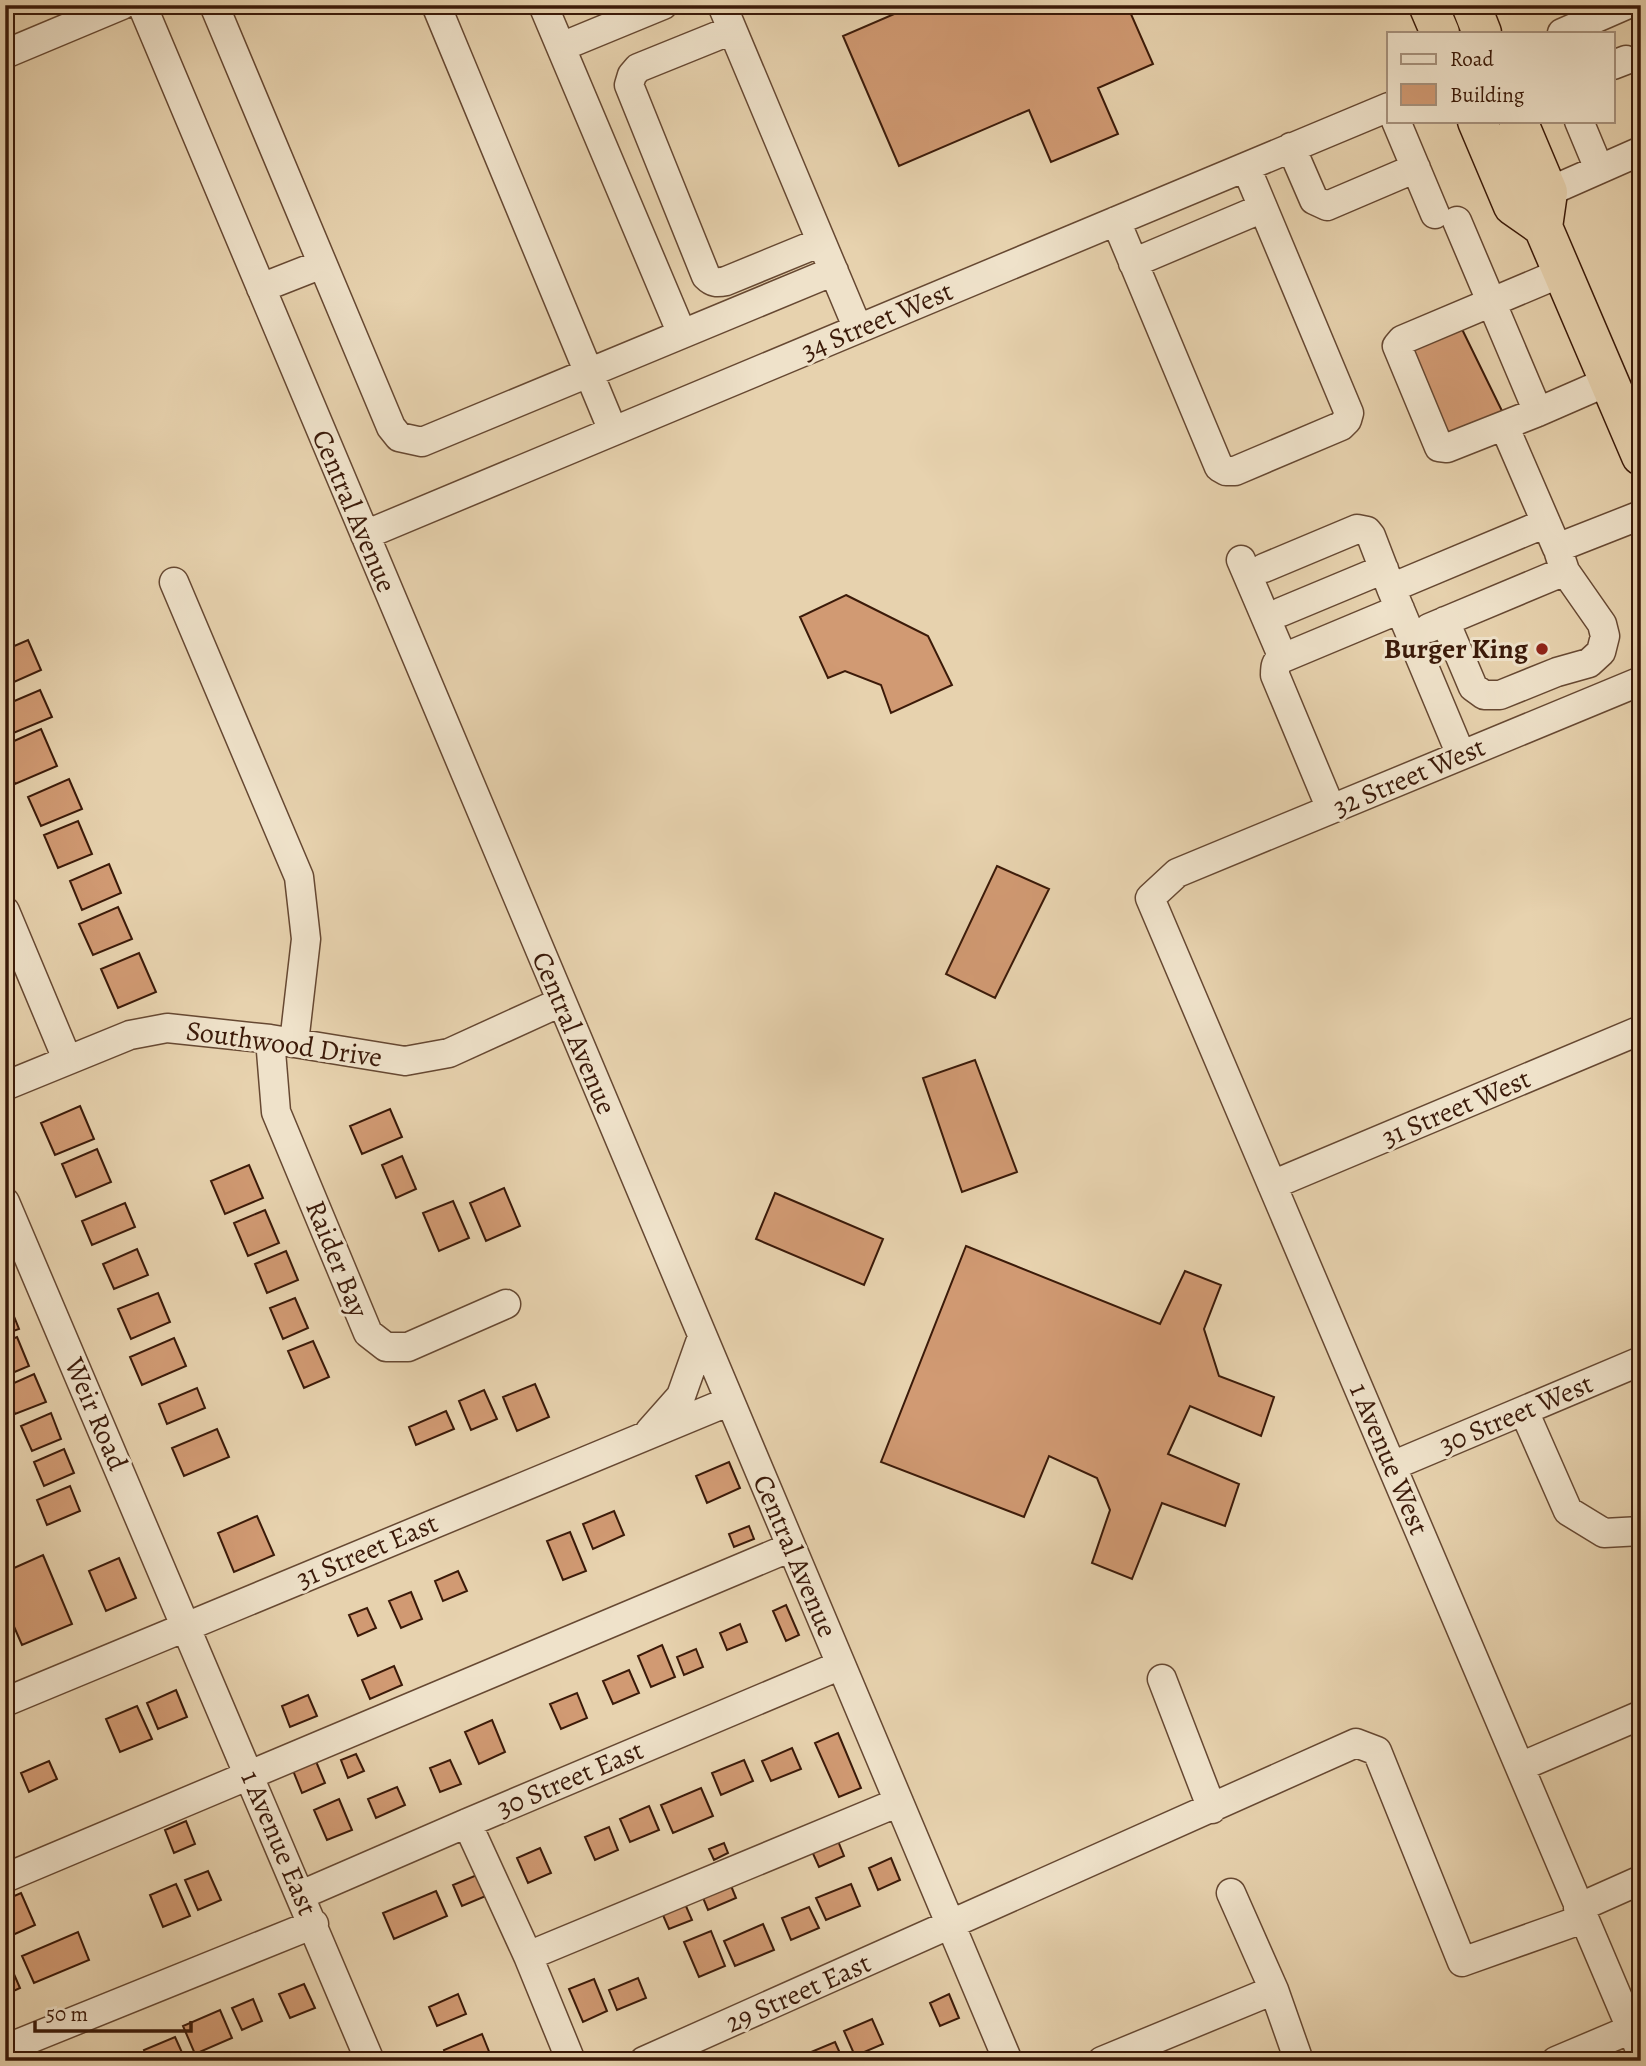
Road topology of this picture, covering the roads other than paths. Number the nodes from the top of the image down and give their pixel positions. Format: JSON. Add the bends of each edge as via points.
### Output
{"nodes":[{"id":1,"x":122,"y":5,"type":"edge"},
{"id":2,"x":142,"y":5,"type":"edge"},
{"id":3,"x":214,"y":5,"type":"edge"},
{"id":4,"x":436,"y":5,"type":"edge"},
{"id":5,"x":543,"y":5,"type":"edge"},
{"id":6,"x":663,"y":5,"type":"edge"},
{"id":7,"x":1428,"y":5,"type":"edge"},
{"id":8,"x":1471,"y":5,"type":"edge"},
{"id":9,"x":1626,"y":5,"type":"edge"},
{"id":10,"x":727,"y":18,"type":"edge"},
{"id":11,"x":1578,"y":30,"type":"edge"},
{"id":12,"x":1440,"y":32,"type":"edge"},
{"id":13,"x":1482,"y":32,"type":"edge"},
{"id":14,"x":561,"y":47,"type":"junction"},
{"id":15,"x":5,"y":54,"type":"edge"},
{"id":16,"x":1387,"y":108,"type":"edge"},
{"id":17,"x":1396,"y":122,"type":"edge"},
{"id":18,"x":1477,"y":122,"type":"edge"},
{"id":19,"x":1518,"y":122,"type":"edge"},
{"id":20,"x":1579,"y":122,"type":"edge"},
{"id":21,"x":1291,"y":147,"type":"junction"},
{"id":22,"x":1641,"y":151,"type":"edge"},
{"id":23,"x":1246,"y":167,"type":"junction"},
{"id":24,"x":1416,"y":168,"type":"junction"},
{"id":25,"x":1599,"y":169,"type":"junction"},
{"id":26,"x":1263,"y":208,"type":"junction"},
{"id":27,"x":1546,"y":209,"type":"junction"},
{"id":28,"x":1116,"y":221,"type":"junction"},
{"id":29,"x":821,"y":242,"type":"junction"},
{"id":30,"x":1133,"y":262,"type":"junction"},
{"id":31,"x":323,"y":264,"type":"junction"},
{"id":32,"x":834,"y":271,"type":"junction"},
{"id":33,"x":1563,"y":272,"type":"junction"},
{"id":34,"x":261,"y":288,"type":"junction"},
{"id":35,"x":1491,"y":302,"type":"junction"},
{"id":36,"x":858,"y":329,"type":"junction"},
{"id":37,"x":682,"y":334,"type":"junction"},
{"id":38,"x":588,"y":373,"type":"junction"},
{"id":39,"x":1609,"y":381,"type":"junction"},
{"id":40,"x":1538,"y":412,"type":"junction"},
{"id":41,"x":613,"y":431,"type":"junction"},
{"id":42,"x":1509,"y":437,"type":"dead end"},
{"id":43,"x":1641,"y":456,"type":"edge"},
{"id":44,"x":1641,"y":515,"type":"edge"},
{"id":45,"x":1546,"y":523,"type":"junction"},
{"id":46,"x":365,"y":535,"type":"junction"},
{"id":47,"x":1561,"y":560,"type":"junction"},
{"id":48,"x":174,"y":582,"type":"dead end"},
{"id":49,"x":1391,"y":589,"type":"junction"},
{"id":50,"x":1281,"y":612,"type":"dead end"},
{"id":51,"x":1445,"y":621,"type":"junction"},
{"id":52,"x":1411,"y":635,"type":"junction"},
{"id":53,"x":1283,"y":658,"type":"junction"},
{"id":54,"x":1641,"y":681,"type":"edge"},
{"id":55,"x":1461,"y":755,"type":"junction"},
{"id":56,"x":1331,"y":809,"type":"junction"},
{"id":57,"x":1177,"y":873,"type":"joint"},
{"id":58,"x":5,"y":911,"type":"edge"},
{"id":59,"x":561,"y":1002,"type":"junction"},
{"id":60,"x":1641,"y":1030,"type":"edge"},
{"id":61,"x":282,"y":1041,"type":"junction"},
{"id":62,"x":67,"y":1059,"type":"junction"},
{"id":63,"x":5,"y":1086,"type":"edge"},
{"id":64,"x":1272,"y":1185,"type":"junction"},
{"id":65,"x":5,"y":1202,"type":"edge"},
{"id":66,"x":506,"y":1304,"type":"dead end"},
{"id":67,"x":702,"y":1337,"type":"junction"},
{"id":68,"x":1641,"y":1361,"type":"edge"},
{"id":69,"x":730,"y":1401,"type":"junction"},
{"id":70,"x":1524,"y":1411,"type":"junction"},
{"id":71,"x":647,"y":1435,"type":"junction"},
{"id":72,"x":1392,"y":1466,"type":"junction"},
{"id":73,"x":1641,"y":1531,"type":"edge"},
{"id":74,"x":791,"y":1547,"type":"junction"},
{"id":75,"x":187,"y":1626,"type":"junction"},
{"id":76,"x":841,"y":1665,"type":"junction"},
{"id":77,"x":1162,"y":1679,"type":"dead end"},
{"id":78,"x":5,"y":1702,"type":"edge"},
{"id":79,"x":1641,"y":1715,"type":"edge"},
{"id":80,"x":1520,"y":1767,"type":"junction"},
{"id":81,"x":249,"y":1775,"type":"junction"},
{"id":82,"x":899,"y":1802,"type":"junction"},
{"id":83,"x":1212,"y":1810,"type":"junction"},
{"id":84,"x":467,"y":1822,"type":"junction"},
{"id":85,"x":5,"y":1878,"type":"edge"},
{"id":86,"x":1641,"y":1880,"type":"edge"},
{"id":87,"x":1231,"y":1893,"type":"dead end"},
{"id":88,"x":301,"y":1895,"type":"junction"},
{"id":89,"x":1580,"y":1914,"type":"junction"},
{"id":90,"x":314,"y":1924,"type":"junction"},
{"id":91,"x":951,"y":1926,"type":"junction"},
{"id":92,"x":528,"y":1956,"type":"junction"},
{"id":93,"x":1274,"y":1990,"type":"junction"},
{"id":94,"x":1637,"y":2036,"type":"edge"},
{"id":95,"x":5,"y":2049,"type":"edge"},
{"id":96,"x":370,"y":2061,"type":"edge"},
{"id":97,"x":571,"y":2061,"type":"edge"},
{"id":98,"x":644,"y":2061,"type":"edge"},
{"id":99,"x":1008,"y":2061,"type":"edge"},
{"id":100,"x":1102,"y":2061,"type":"edge"},
{"id":101,"x":1299,"y":2061,"type":"edge"},
{"id":102,"x":1556,"y":2061,"type":"edge"}],
"edges":[{"from":1,"to":15,"type":"street"},
{"from":2,"to":34,"type":"street","name":"Central Avenue"},
{"from":3,"to":31,"type":"street"},
{"from":4,"to":38,"type":"street"},
{"from":5,"to":14,"type":"street"},
{"from":6,"to":14,"type":"street"},
{"from":7,"to":12,"type":"highway"},
{"from":8,"to":13,"type":"highway"},
{"from":9,"to":11,"type":"street"},
{"from":10,"to":29,"type":"street"},
{"from":10,"to":29,"type":"street","via":[[638,68],[629,85],[706,276],[711,281],[726,281]]},
{"from":14,"to":37,"type":"street"},
{"from":16,"to":21,"type":"street","name":"34 Street West"},
{"from":17,"to":24,"type":"street"},
{"from":18,"to":27,"type":"highway","via":[[1513,206]]},
{"from":19,"to":27,"type":"highway"},
{"from":20,"to":25,"type":"street"},
{"from":21,"to":23,"type":"street","name":"34 Street West"},
{"from":21,"to":24,"type":"street","via":[[1314,200],[1327,206]]},
{"from":22,"to":25,"type":"street"},
{"from":23,"to":26,"type":"street"},
{"from":23,"to":28,"type":"street","name":"34 Street West"},
{"from":24,"to":35,"type":"street"},
{"from":25,"to":27,"type":"street"},
{"from":26,"to":30,"type":"street"},
{"from":26,"to":30,"type":"street","via":[[1349,413],[1341,426],[1235,471],[1219,467]]},
{"from":27,"to":33,"type":"highway"},
{"from":28,"to":30,"type":"street"},
{"from":28,"to":36,"type":"street","name":"34 Street West"},
{"from":29,"to":32,"type":"street"},
{"from":31,"to":34,"type":"street"},
{"from":31,"to":38,"type":"street","via":[[399,437],[422,442]]},
{"from":32,"to":36,"type":"street"},
{"from":32,"to":37,"type":"street"},
{"from":33,"to":35,"type":"street"},
{"from":33,"to":39,"type":"highway"},
{"from":34,"to":46,"type":"street","name":"Central Avenue"},
{"from":35,"to":40,"type":"street"},
{"from":35,"to":40,"type":"street","via":[[1397,346],[1436,441],[1447,448]]},
{"from":36,"to":41,"type":"street","name":"34 Street West"},
{"from":37,"to":38,"type":"street"},
{"from":38,"to":41,"type":"street"},
{"from":39,"to":40,"type":"street"},
{"from":39,"to":43,"type":"highway"},
{"from":41,"to":46,"type":"street","name":"34 Street West"},
{"from":42,"to":45,"type":"street"},
{"from":44,"to":47,"type":"street"},
{"from":45,"to":47,"type":"street"},
{"from":45,"to":49,"type":"street"},
{"from":46,"to":59,"type":"street","name":"Central Avenue"},
{"from":47,"to":51,"type":"street"},
{"from":47,"to":51,"type":"street","via":[[1602,624],[1601,652],[1589,663],[1500,695],[1484,695],[1473,687]]},
{"from":48,"to":61,"type":"street","name":"Raider Bay","via":[[299,877],[306,939]]},
{"from":49,"to":50,"type":"street"},
{"from":49,"to":52,"type":"street"},
{"from":49,"to":53,"type":"street"},
{"from":49,"to":53,"type":"street","via":[[1371,536],[1357,529],[1252,564]]},
{"from":51,"to":52,"type":"street"},
{"from":52,"to":55,"type":"street"},
{"from":53,"to":56,"type":"street","via":[[1277,661],[1275,675]]},
{"from":54,"to":55,"type":"street","name":"32 Street West"},
{"from":55,"to":56,"type":"street","name":"32 Street West"},
{"from":56,"to":57,"type":"street","name":"32 Street West"},
{"from":57,"to":64,"type":"street","name":"1 Avenue West","via":[[1150,898]]},
{"from":58,"to":62,"type":"street"},
{"from":59,"to":61,"type":"street","name":"Southwood Drive","via":[[449,1053],[405,1061]]},
{"from":59,"to":67,"type":"street","name":"Central Avenue"},
{"from":60,"to":64,"type":"street","name":"31 Street West"},
{"from":61,"to":62,"type":"street","name":"Southwood Drive","via":[[167,1028],[130,1035]]},
{"from":61,"to":66,"type":"street","name":"Raider Bay","via":[[276,1112],[368,1333],[386,1347],[408,1347]]},
{"from":62,"to":63,"type":"street","name":"Southwood Drive"},
{"from":64,"to":72,"type":"street","name":"1 Avenue West"},
{"from":65,"to":75,"type":"street","name":"Weir Road"},
{"from":67,"to":69,"type":"street","name":"Central Avenue"},
{"from":67,"to":71,"type":"street","via":[[681,1396]]},
{"from":68,"to":70,"type":"street","name":"30 Street West"},
{"from":69,"to":71,"type":"street","name":"31 Street East"},
{"from":69,"to":74,"type":"street","name":"Central Avenue"},
{"from":70,"to":72,"type":"street","name":"30 Street West"},
{"from":70,"to":73,"type":"street","via":[[1568,1511],[1604,1533]]},
{"from":71,"to":75,"type":"street","name":"31 Street East"},
{"from":72,"to":80,"type":"street","name":"1 Avenue West"},
{"from":74,"to":76,"type":"street","name":"Central Avenue"},
{"from":74,"to":81,"type":"street"},
{"from":75,"to":78,"type":"street","name":"31 Street East"},
{"from":75,"to":81,"type":"street","name":"1 Avenue East"},
{"from":76,"to":82,"type":"street","name":"Central Avenue"},
{"from":76,"to":84,"type":"street","name":"30 Street East"},
{"from":77,"to":83,"type":"street"},
{"from":79,"to":80,"type":"street"},
{"from":80,"to":89,"type":"street","name":"1 Avenue West"},
{"from":81,"to":85,"type":"street"},
{"from":81,"to":88,"type":"street","name":"1 Avenue East"},
{"from":82,"to":91,"type":"street","name":"Central Avenue"},
{"from":82,"to":92,"type":"street"},
{"from":83,"to":89,"type":"street","name":"29 Street East","via":[[1356,1743],[1377,1751],[1462,1962]]},
{"from":83,"to":91,"type":"street","name":"29 Street East"},
{"from":84,"to":88,"type":"street","name":"30 Street East"},
{"from":84,"to":92,"type":"street"},
{"from":86,"to":89,"type":"street"},
{"from":87,"to":93,"type":"street"},
{"from":88,"to":90,"type":"street","name":"1 Avenue East"},
{"from":89,"to":94,"type":"street","name":"1 Avenue West"},
{"from":90,"to":95,"type":"street"},
{"from":90,"to":96,"type":"street","name":"1 Avenue East"},
{"from":91,"to":98,"type":"street","name":"29 Street East"},
{"from":91,"to":99,"type":"street","name":"Central Avenue"},
{"from":92,"to":97,"type":"street"},
{"from":93,"to":100,"type":"street"},
{"from":93,"to":101,"type":"street"},
{"from":94,"to":102,"type":"street"}]}
